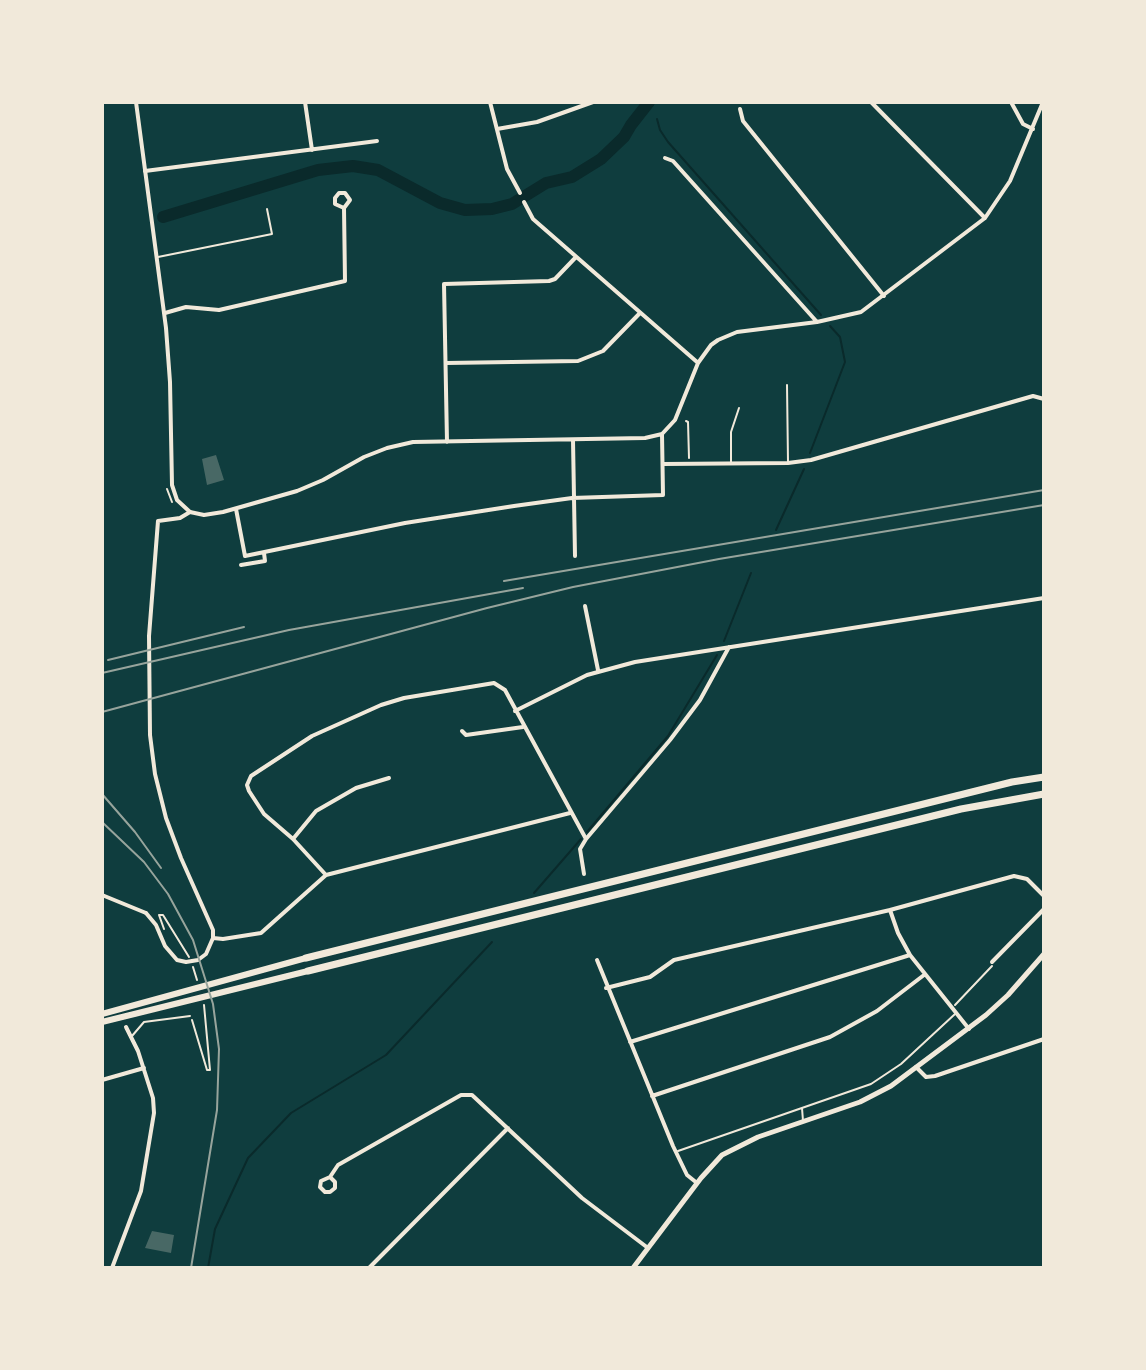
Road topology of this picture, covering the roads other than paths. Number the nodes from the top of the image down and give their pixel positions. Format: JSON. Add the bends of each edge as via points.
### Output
{"nodes":[{"id":1,"x":136,"y":102,"type":"edge"},
{"id":2,"x":305,"y":102,"type":"edge"},
{"id":3,"x":490,"y":102,"type":"edge"},
{"id":4,"x":593,"y":102,"type":"edge"},
{"id":5,"x":871,"y":102,"type":"edge"},
{"id":6,"x":1011,"y":102,"type":"edge"},
{"id":7,"x":1043,"y":102,"type":"edge"},
{"id":8,"x":740,"y":109,"type":"dead end"},
{"id":9,"x":497,"y":129,"type":"junction"},
{"id":10,"x":1033,"y":129,"type":"junction"},
{"id":11,"x":377,"y":141,"type":"dead end"},
{"id":12,"x":312,"y":150,"type":"junction"},
{"id":13,"x":665,"y":158,"type":"dead end"},
{"id":14,"x":145,"y":171,"type":"junction"},
{"id":15,"x":520,"y":193,"type":"dead end"},
{"id":16,"x":524,"y":202,"type":"dead end"},
{"id":17,"x":344,"y":208,"type":"junction"},
{"id":18,"x":267,"y":209,"type":"dead end"},
{"id":19,"x":985,"y":218,"type":"junction"},
{"id":20,"x":576,"y":257,"type":"junction"},
{"id":21,"x":157,"y":258,"type":"junction"},
{"id":22,"x":884,"y":296,"type":"junction"},
{"id":23,"x":165,"y":313,"type":"junction"},
{"id":24,"x":640,"y":313,"type":"junction"},
{"id":25,"x":817,"y":322,"type":"junction"},
{"id":26,"x":446,"y":363,"type":"junction"},
{"id":27,"x":698,"y":363,"type":"junction"},
{"id":28,"x":787,"y":385,"type":"dead end"},
{"id":29,"x":1044,"y":399,"type":"edge"},
{"id":30,"x":739,"y":408,"type":"dead end"},
{"id":31,"x":662,"y":434,"type":"junction"},
{"id":32,"x":573,"y":440,"type":"junction"},
{"id":33,"x":447,"y":442,"type":"junction"},
{"id":34,"x":788,"y":463,"type":"junction"},
{"id":35,"x":663,"y":464,"type":"junction"},
{"id":36,"x":731,"y":464,"type":"junction"},
{"id":37,"x":572,"y":498,"type":"junction"},
{"id":38,"x":236,"y":509,"type":"junction"},
{"id":39,"x":190,"y":512,"type":"junction"},
{"id":40,"x":264,"y":553,"type":"junction"},
{"id":41,"x":245,"y":556,"type":"junction"},
{"id":42,"x":575,"y":556,"type":"dead end"},
{"id":43,"x":1044,"y":598,"type":"edge"},
{"id":44,"x":585,"y":606,"type":"dead end"},
{"id":45,"x":729,"y":647,"type":"junction"},
{"id":46,"x":598,"y":670,"type":"junction"},
{"id":47,"x":515,"y":711,"type":"junction"},
{"id":48,"x":523,"y":727,"type":"junction"},
{"id":49,"x":462,"y":731,"type":"dead end"},
{"id":50,"x":1044,"y":777,"type":"edge"},
{"id":51,"x":389,"y":778,"type":"dead end"},
{"id":52,"x":1044,"y":794,"type":"edge"},
{"id":53,"x":570,"y":813,"type":"junction"},
{"id":54,"x":293,"y":839,"type":"junction"},
{"id":55,"x":586,"y":839,"type":"junction"},
{"id":56,"x":584,"y":874,"type":"dead end"},
{"id":57,"x":326,"y":875,"type":"junction"},
{"id":58,"x":102,"y":895,"type":"edge"},
{"id":59,"x":1044,"y":896,"type":"edge"},
{"id":60,"x":1044,"y":909,"type":"edge"},
{"id":61,"x":890,"y":910,"type":"junction"},
{"id":62,"x":213,"y":938,"type":"junction"},
{"id":63,"x":1044,"y":954,"type":"edge"},
{"id":64,"x":910,"y":955,"type":"junction"},
{"id":65,"x":306,"y":958,"type":"joint"},
{"id":66,"x":597,"y":960,"type":"dead end"},
{"id":67,"x":992,"y":962,"type":"road end"},
{"id":68,"x":308,"y":971,"type":"joint"},
{"id":69,"x":924,"y":975,"type":"junction"},
{"id":70,"x":606,"y":988,"type":"junction"},
{"id":71,"x":954,"y":1011,"type":"junction"},
{"id":72,"x":102,"y":1014,"type":"edge"},
{"id":73,"x":190,"y":1016,"type":"road end"},
{"id":74,"x":102,"y":1022,"type":"edge"},
{"id":75,"x":126,"y":1027,"type":"dead end"},
{"id":76,"x":969,"y":1029,"type":"junction"},
{"id":77,"x":132,"y":1037,"type":"junction"},
{"id":78,"x":1044,"y":1039,"type":"edge"},
{"id":79,"x":630,"y":1042,"type":"junction"},
{"id":80,"x":916,"y":1067,"type":"junction"},
{"id":81,"x":144,"y":1068,"type":"junction"},
{"id":82,"x":102,"y":1080,"type":"edge"},
{"id":83,"x":863,"y":1087,"type":"junction"},
{"id":84,"x":652,"y":1096,"type":"junction"},
{"id":85,"x":870,"y":1097,"type":"junction"},
{"id":86,"x":802,"y":1107,"type":"junction"},
{"id":87,"x":803,"y":1121,"type":"junction"},
{"id":88,"x":508,"y":1128,"type":"junction"},
{"id":89,"x":676,"y":1152,"type":"junction"},
{"id":90,"x":330,"y":1177,"type":"dead end"},
{"id":91,"x":697,"y":1183,"type":"junction"},
{"id":92,"x":648,"y":1248,"type":"junction"},
{"id":93,"x":112,"y":1268,"type":"edge"},
{"id":94,"x":369,"y":1268,"type":"edge"},
{"id":95,"x":633,"y":1268,"type":"edge"}],
"edges":[{"from":1,"to":14,"type":"street"},
{"from":2,"to":12,"type":"street"},
{"from":3,"to":9,"type":"street"},
{"from":4,"to":9,"type":"street","via":[[537,122]]},
{"from":5,"to":19,"type":"street"},
{"from":6,"to":10,"type":"street","via":[[1023,124]]},
{"from":7,"to":10,"type":"street"},
{"from":8,"to":22,"type":"street","via":[[743,121]]},
{"from":9,"to":15,"type":"street","via":[[507,169]]},
{"from":10,"to":19,"type":"street","via":[[1010,181]]},
{"from":11,"to":12,"type":"street"},
{"from":12,"to":14,"type":"street"},
{"from":13,"to":25,"type":"street"},
{"from":14,"to":21,"type":"street"},
{"from":16,"to":20,"type":"street","via":[[533,219]]},
{"from":17,"to":17,"type":"street","via":[[349,196],[339,193],[335,204]]},
{"from":17,"to":23,"type":"street","via":[[345,281],[219,310],[186,307]]},
{"from":18,"to":21,"type":"lane","via":[[272,234]]},
{"from":19,"to":22,"type":"street"},
{"from":20,"to":24,"type":"street"},
{"from":20,"to":26,"type":"street","via":[[549,281],[444,284]]},
{"from":21,"to":23,"type":"street"},
{"from":22,"to":25,"type":"street","via":[[861,312]]},
{"from":23,"to":39,"type":"street","via":[[173,493]]},
{"from":24,"to":26,"type":"street","via":[[603,351],[578,361]]},
{"from":24,"to":27,"type":"street"},
{"from":25,"to":27,"type":"street","via":[[727,335]]},
{"from":26,"to":33,"type":"street"},
{"from":27,"to":31,"type":"street","via":[[675,420]]},
{"from":28,"to":34,"type":"lane"},
{"from":29,"to":34,"type":"street","via":[[1033,396]]},
{"from":30,"to":36,"type":"lane","via":[[731,432]]},
{"from":31,"to":32,"type":"street"},
{"from":31,"to":35,"type":"street"},
{"from":32,"to":33,"type":"street"},
{"from":32,"to":37,"type":"street"},
{"from":33,"to":38,"type":"street","via":[[387,448],[297,491]]},
{"from":34,"to":36,"type":"street"},
{"from":35,"to":36,"type":"street"},
{"from":35,"to":37,"type":"street","via":[[663,495]]},
{"from":37,"to":40,"type":"street","via":[[405,523]]},
{"from":37,"to":42,"type":"street"},
{"from":38,"to":39,"type":"street"},
{"from":38,"to":41,"type":"street"},
{"from":39,"to":62,"type":"street","via":[[158,521],[149,722],[166,818]]},
{"from":40,"to":41,"type":"street"},
{"from":40,"to":41,"type":"street","via":[[265,561],[244,565]]},
{"from":43,"to":45,"type":"street"},
{"from":44,"to":46,"type":"street"},
{"from":45,"to":46,"type":"street"},
{"from":45,"to":55,"type":"street","via":[[696,706]]},
{"from":46,"to":47,"type":"street"},
{"from":47,"to":48,"type":"street"},
{"from":47,"to":54,"type":"street","via":[[505,690],[494,683],[404,698],[312,736],[251,776],[247,785],[257,804]]},
{"from":48,"to":49,"type":"street","via":[[466,735]]},
{"from":48,"to":53,"type":"street"},
{"from":50,"to":65,"type":"highway"},
{"from":51,"to":54,"type":"street","via":[[356,788],[316,811]]},
{"from":52,"to":68,"type":"highway","via":[[961,809]]},
{"from":53,"to":55,"type":"street"},
{"from":53,"to":57,"type":"street"},
{"from":54,"to":57,"type":"street"},
{"from":55,"to":56,"type":"street","via":[[580,852]]},
{"from":57,"to":62,"type":"street","via":[[261,933]]},
{"from":58,"to":62,"type":"street","via":[[146,913],[177,960],[202,958]]},
{"from":59,"to":61,"type":"street","via":[[1027,879],[1014,876]]},
{"from":60,"to":67,"type":"street"},
{"from":61,"to":64,"type":"street"},
{"from":61,"to":70,"type":"street","via":[[674,960],[650,977]]},
{"from":63,"to":76,"type":"main road"},
{"from":64,"to":69,"type":"street"},
{"from":64,"to":79,"type":"street"},
{"from":65,"to":72,"type":"main road"},
{"from":66,"to":70,"type":"street"},
{"from":68,"to":74,"type":"main road"},
{"from":69,"to":71,"type":"street"},
{"from":69,"to":84,"type":"street","via":[[877,1011],[830,1037]]},
{"from":70,"to":79,"type":"street"},
{"from":71,"to":76,"type":"street"},
{"from":71,"to":83,"type":"lane","via":[[901,1064]]},
{"from":73,"to":77,"type":"lane","via":[[144,1022]]},
{"from":75,"to":77,"type":"street"},
{"from":76,"to":80,"type":"main road"},
{"from":77,"to":81,"type":"street"},
{"from":78,"to":80,"type":"street","via":[[935,1076],[926,1077]]},
{"from":79,"to":84,"type":"street"},
{"from":80,"to":85,"type":"main road"},
{"from":81,"to":82,"type":"street"},
{"from":81,"to":93,"type":"street","via":[[153,1120],[141,1191]]},
{"from":83,"to":85,"type":"lane"},
{"from":83,"to":86,"type":"lane"},
{"from":84,"to":89,"type":"street"},
{"from":85,"to":87,"type":"main road"},
{"from":86,"to":87,"type":"lane"},
{"from":86,"to":89,"type":"lane"},
{"from":87,"to":91,"type":"main road","via":[[738,1145]]},
{"from":88,"to":90,"type":"street","via":[[475,1096],[466,1094],[338,1165]]},
{"from":88,"to":92,"type":"street","via":[[582,1198]]},
{"from":88,"to":94,"type":"street"},
{"from":89,"to":91,"type":"street"},
{"from":91,"to":92,"type":"main road"},
{"from":92,"to":95,"type":"main road"}]}
